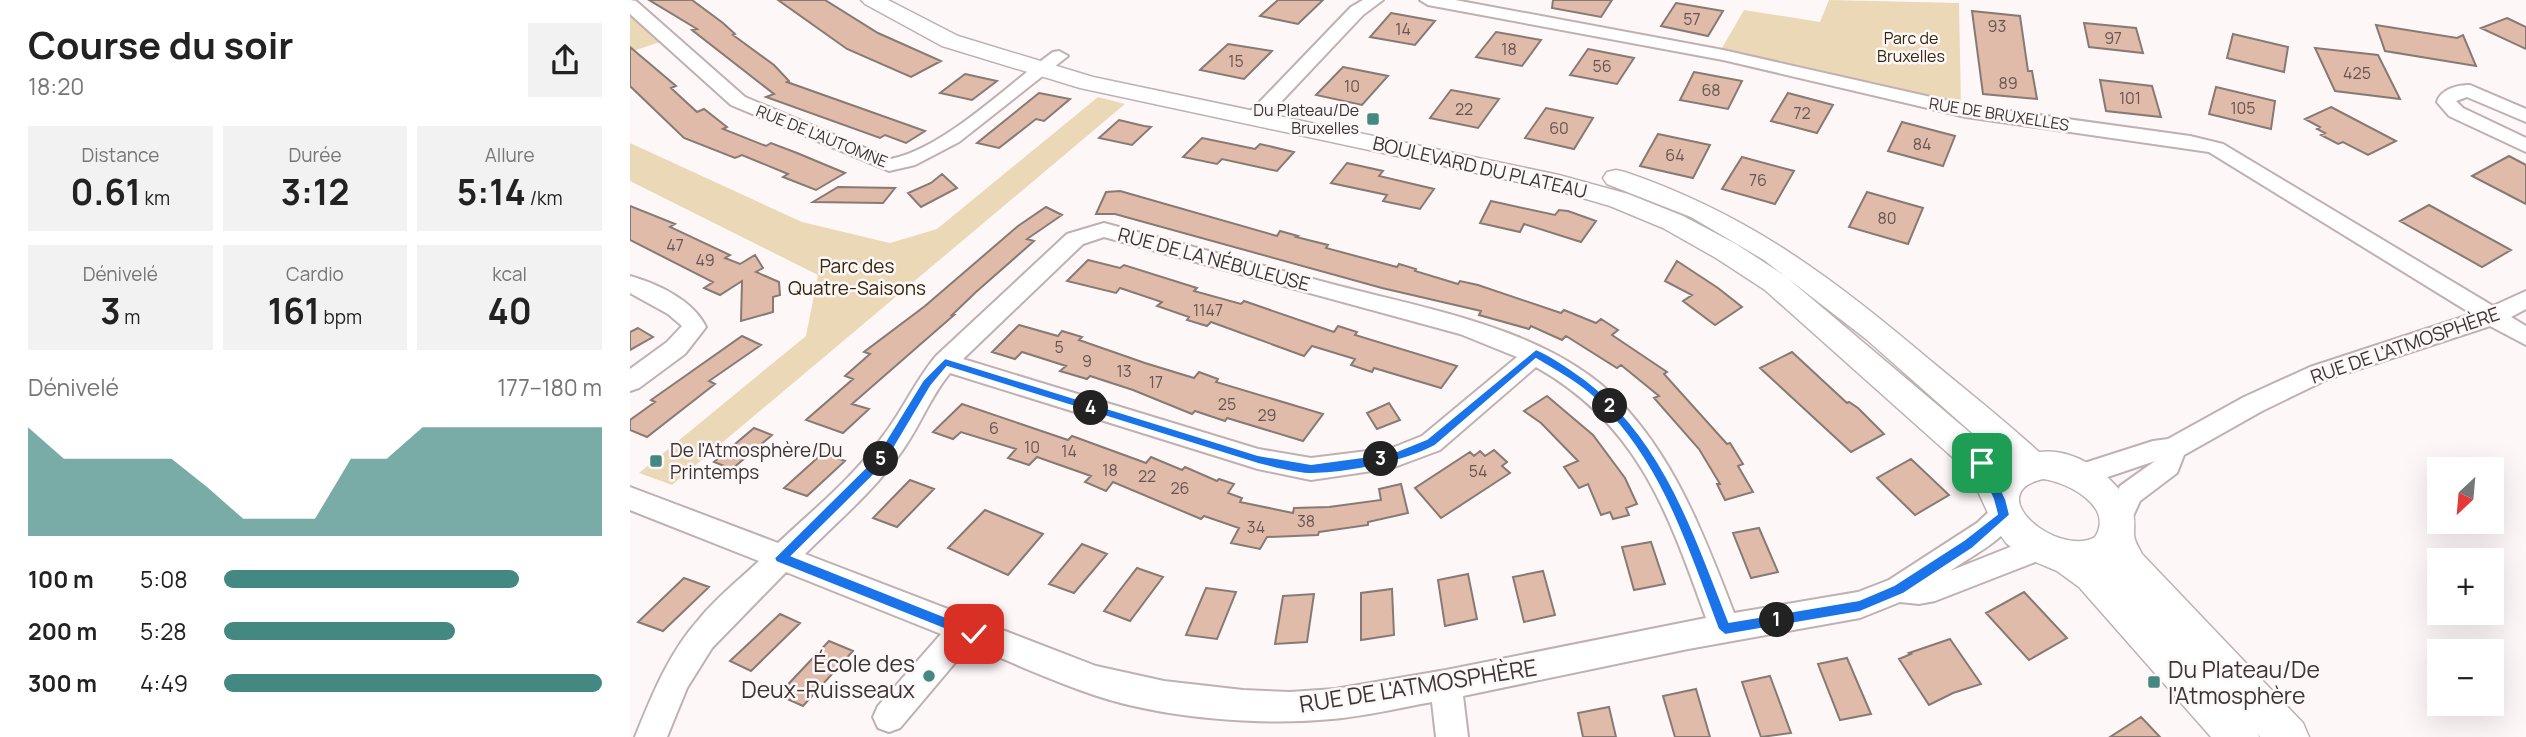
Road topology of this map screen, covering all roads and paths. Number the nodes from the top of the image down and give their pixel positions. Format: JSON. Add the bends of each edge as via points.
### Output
{"nodes":[{"id":1,"x":873,"y":0,"type":"edge"},
{"id":2,"x":915,"y":0,"type":"edge"},
{"id":3,"x":1375,"y":0,"type":"edge"},
{"id":4,"x":1428,"y":0,"type":"edge"},
{"id":5,"x":630,"y":5,"type":"edge"},
{"id":6,"x":1049,"y":63,"type":"junction"},
{"id":7,"x":1262,"y":110,"type":"junction"},
{"id":8,"x":2526,"y":116,"type":"edge"},
{"id":9,"x":2526,"y":146,"type":"edge"},
{"id":10,"x":630,"y":284,"type":"edge"},
{"id":11,"x":2526,"y":299,"type":"edge"},
{"id":12,"x":2491,"y":317,"type":"junction"},
{"id":13,"x":2526,"y":337,"type":"edge"},
{"id":14,"x":1536,"y":354,"type":"junction"},
{"id":15,"x":945,"y":362,"type":"junction"},
{"id":16,"x":630,"y":382,"type":"edge"},
{"id":17,"x":2173,"y":449,"type":"junction"},
{"id":18,"x":2031,"y":466,"type":"junction"},
{"id":19,"x":2081,"y":475,"type":"junction"},
{"id":20,"x":630,"y":498,"type":"edge"},
{"id":21,"x":2002,"y":507,"type":"junction"},
{"id":22,"x":2117,"y":528,"type":"junction"},
{"id":23,"x":2053,"y":553,"type":"junction"},
{"id":24,"x":781,"y":558,"type":"junction"},
{"id":25,"x":1899,"y":589,"type":"junction"},
{"id":26,"x":1725,"y":629,"type":"junction"},
{"id":27,"x":964,"y":630,"type":"junction"},
{"id":28,"x":1446,"y":685,"type":"junction"},
{"id":29,"x":889,"y":717,"type":"dead end"},
{"id":30,"x":650,"y":737,"type":"edge"},
{"id":31,"x":1452,"y":737,"type":"edge"},
{"id":32,"x":2238,"y":737,"type":"edge"},
{"id":33,"x":2288,"y":737,"type":"edge"}],
"edges":[{"from":1,"to":6,"type":"main road","name":"BOULEVARD DU PLATEAU","via":[[950,41]]},
{"from":2,"to":6,"type":"main road","name":"BOULEVARD DU PLATEAU"},
{"from":3,"to":7,"type":"street","via":[[1357,11]]},
{"from":4,"to":12,"type":"street","name":"RUE DE BRUXELLES","via":[[1723,55],[1966,111],[2202,144],[2236,158]]},
{"from":5,"to":6,"type":"street","name":"RUE DE L'AUTOMNE","via":[[737,101],[889,165],[929,153]]},
{"from":6,"to":7,"type":"main road","name":"BOULEVARD DU PLATEAU","via":[[1108,88]]},
{"from":7,"to":18,"type":"main road","name":"BOULEVARD DU PLATEAU","via":[[1566,164],[1643,186],[1702,210],[1807,274]]},
{"from":7,"to":21,"type":"main road","name":"BOULEVARD DU PLATEAU","via":[[1591,191],[1697,234],[1764,275],[1982,463]]},
{"from":8,"to":9,"type":"street","via":[[2470,91],[2446,102],[2456,112]]},
{"from":10,"to":16,"type":"street","via":[[684,313],[694,327],[688,338]]},
{"from":11,"to":12,"type":"street","name":"RUE DE L'ATMOSPHÈRE"},
{"from":12,"to":13,"type":"street","name":"RUE DE BRUXELLES"},
{"from":12,"to":17,"type":"street","name":"RUE DE L'ATMOSPHÈRE","via":[[2319,373]]},
{"from":14,"to":15,"type":"street","via":[[1422,447],[1392,458],[1311,469],[1258,460]]},
{"from":14,"to":15,"type":"street","name":"RUE DE LA NÉBULEUSE","via":[[1467,328],[1104,230],[1075,239]]},
{"from":14,"to":26,"type":"street","name":"RUE DE LA NÉBULEUSE","via":[[1606,401],[1645,448],[1679,509]]},
{"from":15,"to":24,"type":"street","name":"RUE DE LA NÉBULEUSE","via":[[927,383],[880,461]]},
{"from":17,"to":19,"type":"street","name":"RUE DE L'ATMOSPHÈRE","via":[[2153,451]]},
{"from":17,"to":22,"type":"street","name":"RUE DE L'ATMOSPHÈRE","via":[[2168,466],[2130,494]]},
{"from":18,"to":19,"type":"main road","via":[[2055,466]]},
{"from":18,"to":21,"type":"main road","via":[[2011,474],[2001,489]]},
{"from":19,"to":22,"type":"main road","via":[[2105,495]]},
{"from":20,"to":24,"type":"street","name":"RUE DE L'ATMOSPHÈRE"},
{"from":21,"to":23,"type":"main road","via":[[2012,528]]},
{"from":21,"to":25,"type":"street","name":"RUE DE L'ATMOSPHÈRE","via":[[1987,531]]},
{"from":22,"to":23,"type":"main road","via":[[2111,546],[2093,556]]},
{"from":22,"to":33,"type":"main road","via":[[2128,565]]},
{"from":23,"to":25,"type":"street","name":"RUE DE L'ATMOSPHÈRE","via":[[2013,555],[1922,591]]},
{"from":23,"to":32,"type":"main road","via":[[2110,596]]},
{"from":24,"to":27,"type":"street","name":"RUE DE L'ATMOSPHÈRE"},
{"from":24,"to":30,"type":"street","name":"RUE DE LA NÉBULEUSE","via":[[691,650],[679,667]]},
{"from":25,"to":26,"type":"street","name":"RUE DE L'ATMOSPHÈRE","via":[[1860,606]]},
{"from":26,"to":28,"type":"street","name":"RUE DE L'ATMOSPHÈRE"},
{"from":27,"to":28,"type":"street","name":"RUE DE L'ATMOSPHÈRE","via":[[1096,681],[1164,696],[1290,707]]},
{"from":27,"to":29,"type":"street"},
{"from":28,"to":31,"type":"street"}]}
